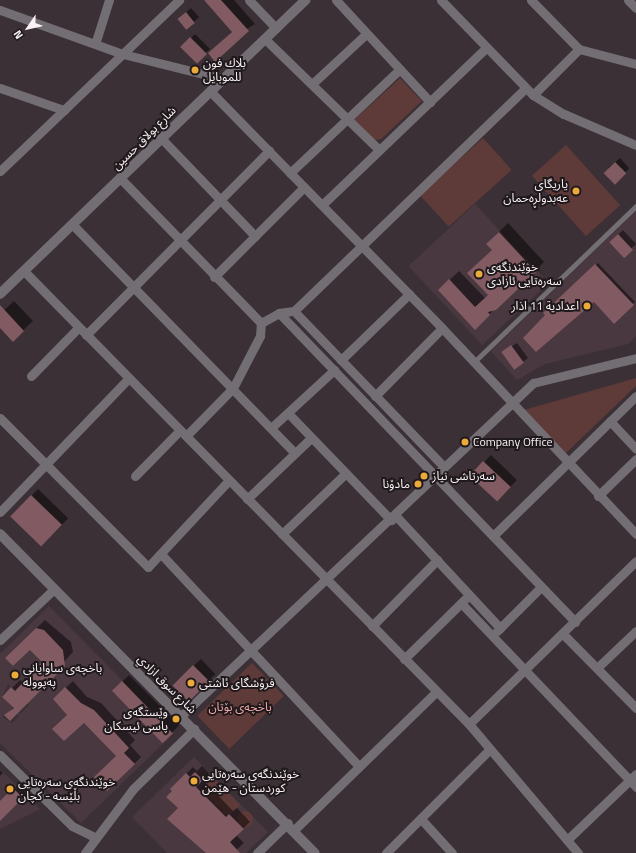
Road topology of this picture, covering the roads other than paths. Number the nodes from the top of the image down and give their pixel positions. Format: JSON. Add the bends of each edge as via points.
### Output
{"nodes":[{"id":1,"x":109,"y":0,"type":"edge"},
{"id":2,"x":179,"y":0,"type":"edge"},
{"id":3,"x":249,"y":0,"type":"edge"},
{"id":4,"x":306,"y":0,"type":"edge"},
{"id":5,"x":336,"y":0,"type":"edge"},
{"id":6,"x":441,"y":0,"type":"edge"},
{"id":7,"x":531,"y":0,"type":"edge"},
{"id":8,"x":628,"y":0,"type":"edge"},
{"id":9,"x":636,"y":8,"type":"edge"},
{"id":10,"x":0,"y":10,"type":"edge"},
{"id":11,"x":276,"y":28,"type":"junction"},
{"id":12,"x":366,"y":34,"type":"junction"},
{"id":13,"x":265,"y":39,"type":"junction"},
{"id":14,"x":96,"y":41,"type":"junction"},
{"id":15,"x":486,"y":48,"type":"junction"},
{"id":16,"x":579,"y":49,"type":"junction"},
{"id":17,"x":123,"y":54,"type":"junction"},
{"id":18,"x":636,"y":64,"type":"edge"},
{"id":19,"x":400,"y":69,"type":"junction"},
{"id":20,"x":222,"y":79,"type":"junction"},
{"id":21,"x":312,"y":84,"type":"junction"},
{"id":22,"x":0,"y":88,"type":"edge"},
{"id":23,"x":525,"y":89,"type":"junction"},
{"id":24,"x":210,"y":91,"type":"junction"},
{"id":25,"x":533,"y":95,"type":"junction"},
{"id":26,"x":430,"y":102,"type":"junction"},
{"id":27,"x":64,"y":110,"type":"junction"},
{"id":28,"x":347,"y":119,"type":"junction"},
{"id":29,"x":161,"y":138,"type":"junction"},
{"id":30,"x":636,"y":145,"type":"edge"},
{"id":31,"x":379,"y":150,"type":"junction"},
{"id":32,"x":269,"y":151,"type":"junction"},
{"id":33,"x":0,"y":171,"type":"edge"},
{"id":34,"x":290,"y":173,"type":"junction"},
{"id":35,"x":121,"y":179,"type":"junction"},
{"id":36,"x":304,"y":187,"type":"junction"},
{"id":37,"x":221,"y":199,"type":"junction"},
{"id":38,"x":322,"y":205,"type":"junction"},
{"id":39,"x":636,"y":206,"type":"edge"},
{"id":40,"x":73,"y":225,"type":"junction"},
{"id":41,"x":255,"y":236,"type":"junction"},
{"id":42,"x":179,"y":241,"type":"junction"},
{"id":43,"x":362,"y":246,"type":"junction"},
{"id":44,"x":24,"y":271,"type":"junction"},
{"id":45,"x":214,"y":277,"type":"junction"},
{"id":46,"x":133,"y":286,"type":"junction"},
{"id":47,"x":0,"y":294,"type":"edge"},
{"id":48,"x":409,"y":294,"type":"junction"},
{"id":49,"x":294,"y":311,"type":"junction"},
{"id":50,"x":279,"y":313,"type":"junction"},
{"id":51,"x":261,"y":323,"type":"junction"},
{"id":52,"x":78,"y":328,"type":"junction"},
{"id":53,"x":442,"y":328,"type":"junction"},
{"id":54,"x":86,"y":335,"type":"junction"},
{"id":55,"x":636,"y":358,"type":"edge"},
{"id":56,"x":341,"y":360,"type":"junction"},
{"id":57,"x":474,"y":362,"type":"junction"},
{"id":58,"x":334,"y":370,"type":"junction"},
{"id":59,"x":31,"y":376,"type":"dead end"},
{"id":60,"x":128,"y":379,"type":"junction"},
{"id":61,"x":233,"y":388,"type":"junction"},
{"id":62,"x":375,"y":396,"type":"junction"},
{"id":63,"x":636,"y":396,"type":"edge"},
{"id":64,"x":510,"y":402,"type":"junction"},
{"id":65,"x":288,"y":413,"type":"junction"},
{"id":66,"x":0,"y":418,"type":"edge"},
{"id":67,"x":610,"y":421,"type":"junction"},
{"id":68,"x":272,"y":428,"type":"junction"},
{"id":69,"x":183,"y":433,"type":"junction"},
{"id":70,"x":311,"y":438,"type":"junction"},
{"id":71,"x":636,"y":449,"type":"edge"},
{"id":72,"x":295,"y":453,"type":"junction"},
{"id":73,"x":636,"y":458,"type":"edge"},
{"id":74,"x":567,"y":464,"type":"junction"},
{"id":75,"x":45,"y":465,"type":"junction"},
{"id":76,"x":444,"y":467,"type":"junction"},
{"id":77,"x":346,"y":473,"type":"junction"},
{"id":78,"x":135,"y":476,"type":"dead end"},
{"id":79,"x":435,"y":476,"type":"junction"},
{"id":80,"x":229,"y":480,"type":"junction"},
{"id":81,"x":598,"y":496,"type":"junction"},
{"id":82,"x":247,"y":499,"type":"junction"},
{"id":83,"x":0,"y":512,"type":"edge"},
{"id":84,"x":393,"y":518,"type":"junction"},
{"id":85,"x":0,"y":534,"type":"edge"},
{"id":86,"x":282,"y":534,"type":"junction"},
{"id":87,"x":636,"y":534,"type":"edge"},
{"id":88,"x":493,"y":536,"type":"junction"},
{"id":89,"x":161,"y":554,"type":"junction"},
{"id":90,"x":437,"y":560,"type":"junction"},
{"id":91,"x":636,"y":561,"type":"edge"},
{"id":92,"x":326,"y":579,"type":"junction"},
{"id":93,"x":541,"y":587,"type":"junction"},
{"id":94,"x":54,"y":589,"type":"junction"},
{"id":95,"x":470,"y":595,"type":"junction"},
{"id":96,"x":462,"y":603,"type":"junction"},
{"id":97,"x":575,"y":622,"type":"junction"},
{"id":98,"x":372,"y":626,"type":"junction"},
{"id":99,"x":500,"y":628,"type":"junction"},
{"id":100,"x":636,"y":631,"type":"edge"},
{"id":101,"x":563,"y":634,"type":"junction"},
{"id":102,"x":492,"y":635,"type":"junction"},
{"id":103,"x":0,"y":640,"type":"edge"},
{"id":104,"x":251,"y":650,"type":"junction"},
{"id":105,"x":404,"y":659,"type":"junction"},
{"id":106,"x":598,"y":667,"type":"junction"},
{"id":107,"x":523,"y":668,"type":"junction"},
{"id":108,"x":436,"y":692,"type":"junction"},
{"id":109,"x":636,"y":708,"type":"edge"},
{"id":110,"x":181,"y":716,"type":"junction"},
{"id":111,"x":469,"y":724,"type":"junction"},
{"id":112,"x":194,"y":729,"type":"junction"},
{"id":113,"x":490,"y":749,"type":"junction"},
{"id":114,"x":0,"y":755,"type":"edge"},
{"id":115,"x":359,"y":766,"type":"junction"},
{"id":116,"x":633,"y":777,"type":"edge"},
{"id":117,"x":636,"y":787,"type":"edge"},
{"id":118,"x":421,"y":819,"type":"junction"},
{"id":119,"x":291,"y":826,"type":"junction"},
{"id":120,"x":95,"y":836,"type":"junction"},
{"id":121,"x":567,"y":840,"type":"junction"},
{"id":122,"x":85,"y":853,"type":"edge"},
{"id":123,"x":257,"y":853,"type":"edge"},
{"id":124,"x":315,"y":853,"type":"edge"},
{"id":125,"x":386,"y":853,"type":"edge"},
{"id":126,"x":452,"y":853,"type":"edge"},
{"id":127,"x":578,"y":853,"type":"edge"}],
"edges":[{"from":1,"to":14,"type":"street"},
{"from":2,"to":17,"type":"street"},
{"from":3,"to":11,"type":"street"},
{"from":4,"to":11,"type":"street","name":"شارع بولاق حسين"},
{"from":5,"to":12,"type":"street"},
{"from":6,"to":15,"type":"street"},
{"from":7,"to":16,"type":"street"},
{"from":8,"to":9,"type":"street"},
{"from":10,"to":14,"type":"street"},
{"from":11,"to":13,"type":"street","name":"شارع بولاق حسين"},
{"from":12,"to":19,"type":"street"},
{"from":12,"to":21,"type":"street"},
{"from":13,"to":20,"type":"street","name":"شارع بولاق حسين"},
{"from":13,"to":21,"type":"street"},
{"from":14,"to":17,"type":"street"},
{"from":15,"to":23,"type":"street"},
{"from":15,"to":26,"type":"street"},
{"from":16,"to":18,"type":"street"},
{"from":16,"to":25,"type":"street"},
{"from":17,"to":20,"type":"street"},
{"from":17,"to":27,"type":"street"},
{"from":19,"to":26,"type":"street"},
{"from":19,"to":28,"type":"street"},
{"from":20,"to":24,"type":"street","name":"شارع بولاق حسين"},
{"from":21,"to":28,"type":"street"},
{"from":22,"to":27,"type":"street"},
{"from":23,"to":25,"type":"street"},
{"from":23,"to":43,"type":"street"},
{"from":24,"to":29,"type":"street","name":"شارع بولاق حسين"},
{"from":24,"to":32,"type":"street"},
{"from":25,"to":30,"type":"street","via":[[564,114]]},
{"from":26,"to":31,"type":"street"},
{"from":27,"to":33,"type":"street"},
{"from":28,"to":31,"type":"street"},
{"from":28,"to":34,"type":"street"},
{"from":29,"to":35,"type":"street","name":"شارع بولاق حسين"},
{"from":29,"to":37,"type":"street"},
{"from":31,"to":38,"type":"street"},
{"from":32,"to":34,"type":"street"},
{"from":32,"to":37,"type":"street"},
{"from":34,"to":36,"type":"street"},
{"from":35,"to":40,"type":"street","name":"شارع بولاق حسين"},
{"from":35,"to":42,"type":"street"},
{"from":36,"to":38,"type":"street"},
{"from":36,"to":41,"type":"street"},
{"from":37,"to":41,"type":"street"},
{"from":37,"to":42,"type":"street"},
{"from":38,"to":43,"type":"street"},
{"from":39,"to":57,"type":"lane"},
{"from":40,"to":44,"type":"street","name":"شارع بولاق حسين"},
{"from":40,"to":46,"type":"street"},
{"from":41,"to":45,"type":"street"},
{"from":42,"to":45,"type":"street"},
{"from":42,"to":46,"type":"street"},
{"from":43,"to":48,"type":"street"},
{"from":43,"to":49,"type":"street"},
{"from":44,"to":47,"type":"street","name":"شارع بولاق حسين"},
{"from":44,"to":52,"type":"street"},
{"from":45,"to":51,"type":"street"},
{"from":46,"to":54,"type":"street"},
{"from":46,"to":61,"type":"street"},
{"from":48,"to":53,"type":"street"},
{"from":48,"to":56,"type":"street"},
{"from":49,"to":50,"type":"street"},
{"from":49,"to":56,"type":"street"},
{"from":50,"to":51,"type":"street"},
{"from":50,"to":58,"type":"street"},
{"from":51,"to":61,"type":"street","via":[[260,336]]},
{"from":52,"to":54,"type":"street"},
{"from":52,"to":59,"type":"street"},
{"from":53,"to":57,"type":"street"},
{"from":53,"to":62,"type":"street"},
{"from":54,"to":60,"type":"street"},
{"from":55,"to":64,"type":"street","via":[[533,383]]},
{"from":56,"to":62,"type":"street"},
{"from":57,"to":64,"type":"street"},
{"from":58,"to":65,"type":"street"},
{"from":58,"to":79,"type":"street"},
{"from":60,"to":69,"type":"street"},
{"from":60,"to":75,"type":"street"},
{"from":61,"to":68,"type":"street"},
{"from":61,"to":69,"type":"street"},
{"from":62,"to":76,"type":"street"},
{"from":63,"to":67,"type":"street"},
{"from":64,"to":74,"type":"street"},
{"from":64,"to":76,"type":"street"},
{"from":65,"to":68,"type":"street"},
{"from":65,"to":70,"type":"street"},
{"from":66,"to":75,"type":"street"},
{"from":67,"to":71,"type":"street"},
{"from":67,"to":74,"type":"street"},
{"from":68,"to":72,"type":"street"},
{"from":69,"to":78,"type":"street"},
{"from":69,"to":80,"type":"street"},
{"from":70,"to":72,"type":"street"},
{"from":70,"to":77,"type":"street"},
{"from":72,"to":82,"type":"street"},
{"from":73,"to":81,"type":"street"},
{"from":74,"to":81,"type":"street"},
{"from":74,"to":88,"type":"street"},
{"from":75,"to":83,"type":"street"},
{"from":75,"to":89,"type":"street","via":[[148,567]]},
{"from":76,"to":79,"type":"street"},
{"from":77,"to":84,"type":"street"},
{"from":77,"to":86,"type":"street"},
{"from":79,"to":84,"type":"street"},
{"from":79,"to":88,"type":"street"},
{"from":80,"to":82,"type":"street"},
{"from":80,"to":89,"type":"street"},
{"from":81,"to":87,"type":"street"},
{"from":82,"to":86,"type":"street"},
{"from":84,"to":90,"type":"street"},
{"from":84,"to":92,"type":"street"},
{"from":85,"to":94,"type":"street","name":"شارع سوق ازادي"},
{"from":86,"to":92,"type":"street"},
{"from":88,"to":93,"type":"street"},
{"from":89,"to":104,"type":"street"},
{"from":90,"to":95,"type":"street"},
{"from":90,"to":98,"type":"street"},
{"from":91,"to":97,"type":"street"},
{"from":92,"to":98,"type":"street"},
{"from":92,"to":104,"type":"street"},
{"from":93,"to":97,"type":"street"},
{"from":93,"to":99,"type":"street"},
{"from":94,"to":103,"type":"street"},
{"from":94,"to":110,"type":"street","name":"شارع سوق ازادي"},
{"from":95,"to":96,"type":"street"},
{"from":95,"to":99,"type":"street"},
{"from":96,"to":102,"type":"street"},
{"from":96,"to":105,"type":"street"},
{"from":97,"to":101,"type":"street"},
{"from":98,"to":105,"type":"street"},
{"from":99,"to":102,"type":"street"},
{"from":100,"to":106,"type":"street"},
{"from":101,"to":106,"type":"street"},
{"from":101,"to":107,"type":"street"},
{"from":102,"to":107,"type":"street"},
{"from":104,"to":110,"type":"street"},
{"from":104,"to":115,"type":"street"},
{"from":105,"to":108,"type":"street"},
{"from":106,"to":109,"type":"street"},
{"from":107,"to":111,"type":"street"},
{"from":107,"to":116,"type":"street"},
{"from":108,"to":111,"type":"street"},
{"from":108,"to":115,"type":"street"},
{"from":110,"to":112,"type":"street","name":"شارع سوق ازادي"},
{"from":111,"to":113,"type":"street"},
{"from":112,"to":119,"type":"street","name":"شارع سوق ازادي"},
{"from":112,"to":120,"type":"street","via":[[133,789]]},
{"from":113,"to":118,"type":"street"},
{"from":113,"to":121,"type":"street"},
{"from":114,"to":120,"type":"street","via":[[72,826]]},
{"from":115,"to":119,"type":"street"},
{"from":116,"to":117,"type":"street"},
{"from":116,"to":121,"type":"street"},
{"from":118,"to":125,"type":"street"},
{"from":118,"to":126,"type":"street"},
{"from":119,"to":123,"type":"street"},
{"from":119,"to":124,"type":"street","name":"شارع سوق ازادي"},
{"from":120,"to":122,"type":"street"},
{"from":121,"to":127,"type":"street"}]}
